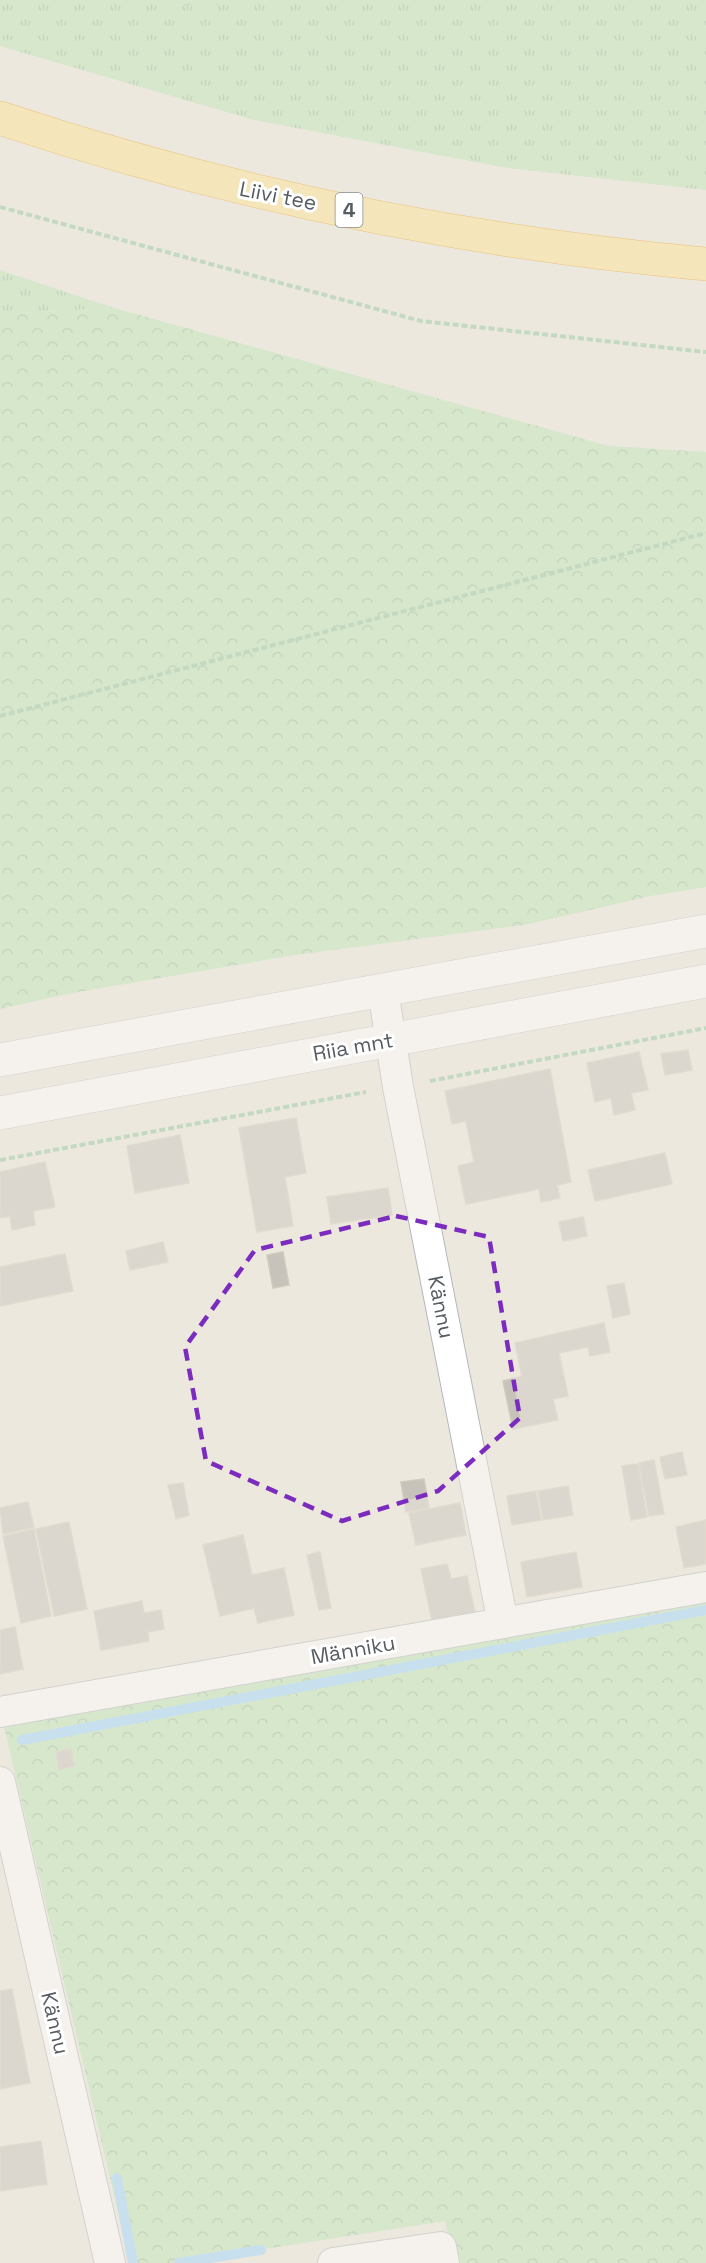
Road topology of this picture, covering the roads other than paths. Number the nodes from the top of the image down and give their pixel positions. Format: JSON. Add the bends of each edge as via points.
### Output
{"nodes":[{"id":1,"x":0,"y":118,"type":"edge"},
{"id":2,"x":706,"y":264,"type":"edge"},
{"id":3,"x":706,"y":931,"type":"edge"},
{"id":4,"x":706,"y":981,"type":"edge"},
{"id":5,"x":383,"y":990,"type":"junction"},
{"id":6,"x":392,"y":1041,"type":"junction"},
{"id":7,"x":0,"y":1060,"type":"edge"},
{"id":8,"x":0,"y":1113,"type":"edge"},
{"id":9,"x":706,"y":1587,"type":"edge"},
{"id":10,"x":503,"y":1623,"type":"junction"},
{"id":11,"x":0,"y":1712,"type":"edge"},
{"id":12,"x":0,"y":1782,"type":"edge"},
{"id":13,"x":442,"y":2255,"type":"edge"},
{"id":14,"x":110,"y":2263,"type":"edge"},
{"id":15,"x":333,"y":2263,"type":"edge"}],
"edges":[{"from":1,"to":2,"type":"highway","name":"Liivi tee","number":"4","via":[[246,190],[440,228]]},
{"from":3,"to":5,"type":"main road"},
{"from":4,"to":6,"type":"main road","name":"Riia mnt"},
{"from":5,"to":6,"type":"street","name":"Kännu"},
{"from":5,"to":7,"type":"main road"},
{"from":6,"to":8,"type":"main road","name":"Riia mnt"},
{"from":6,"to":10,"type":"street","name":"Kännu"},
{"from":9,"to":10,"type":"street","name":"Männiku"},
{"from":10,"to":11,"type":"street","name":"Männiku"},
{"from":12,"to":14,"type":"street","name":"Kännu"},
{"from":13,"to":15,"type":"street"}]}
